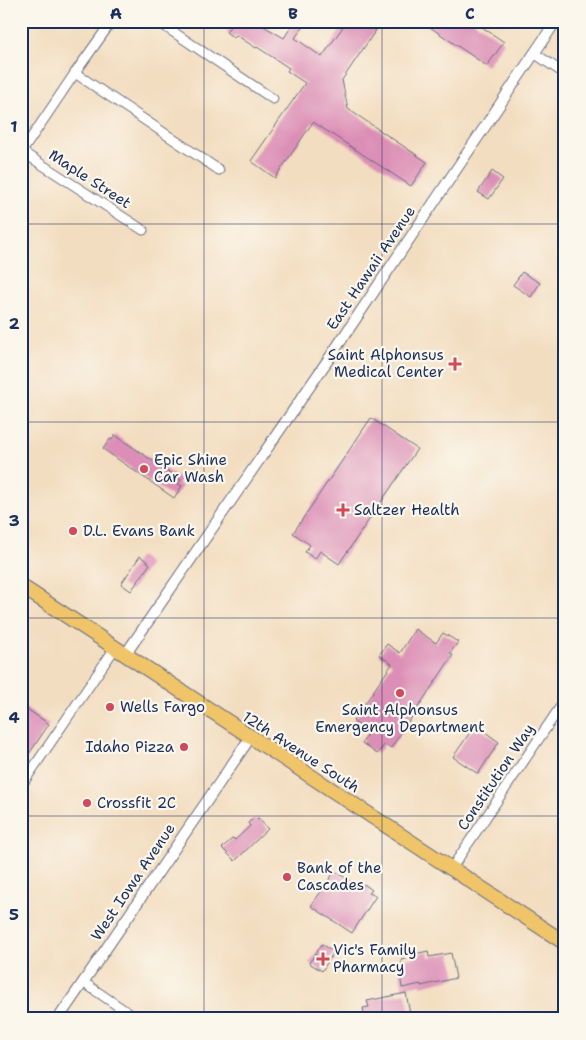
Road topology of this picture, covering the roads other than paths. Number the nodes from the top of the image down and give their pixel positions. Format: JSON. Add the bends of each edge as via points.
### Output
{"nodes":[{"id":1,"x":112,"y":21,"type":"edge"},
{"id":2,"x":157,"y":21,"type":"edge"},
{"id":3,"x":556,"y":21,"type":"edge"},
{"id":4,"x":534,"y":53,"type":"junction"},
{"id":5,"x":75,"y":73,"type":"junction"},
{"id":6,"x":565,"y":74,"type":"edge"},
{"id":7,"x":273,"y":99,"type":"dead end"},
{"id":8,"x":22,"y":152,"type":"edge"},
{"id":9,"x":219,"y":170,"type":"dead end"},
{"id":10,"x":143,"y":230,"type":"dead end"},
{"id":11,"x":21,"y":586,"type":"edge"},
{"id":12,"x":120,"y":651,"type":"junction"},
{"id":13,"x":565,"y":700,"type":"edge"},
{"id":14,"x":250,"y":738,"type":"junction"},
{"id":15,"x":21,"y":786,"type":"edge"},
{"id":16,"x":451,"y":869,"type":"junction"},
{"id":17,"x":565,"y":943,"type":"edge"},
{"id":18,"x":83,"y":982,"type":"junction"},
{"id":19,"x":58,"y":1019,"type":"edge"},
{"id":20,"x":137,"y":1019,"type":"edge"}],
"edges":[{"from":1,"to":5,"type":"street"},
{"from":2,"to":7,"type":"street"},
{"from":3,"to":4,"type":"street","name":"East Hawaii Avenue"},
{"from":4,"to":6,"type":"street"},
{"from":4,"to":12,"type":"street","name":"East Hawaii Avenue","via":[[326,363]]},
{"from":5,"to":8,"type":"street"},
{"from":5,"to":9,"type":"street"},
{"from":8,"to":10,"type":"street","name":"Maple Street"},
{"from":11,"to":12,"type":"main road","name":"12th Avenue South"},
{"from":12,"to":14,"type":"main road","name":"12th Avenue South"},
{"from":12,"to":15,"type":"street"},
{"from":13,"to":16,"type":"street","name":"Constitution Way"},
{"from":14,"to":16,"type":"main road","name":"12th Avenue South"},
{"from":14,"to":18,"type":"street","name":"West Iowa Avenue"},
{"from":16,"to":17,"type":"main road","name":"12th Avenue South"},
{"from":18,"to":19,"type":"street","name":"West Iowa Avenue"},
{"from":18,"to":20,"type":"street"}]}
